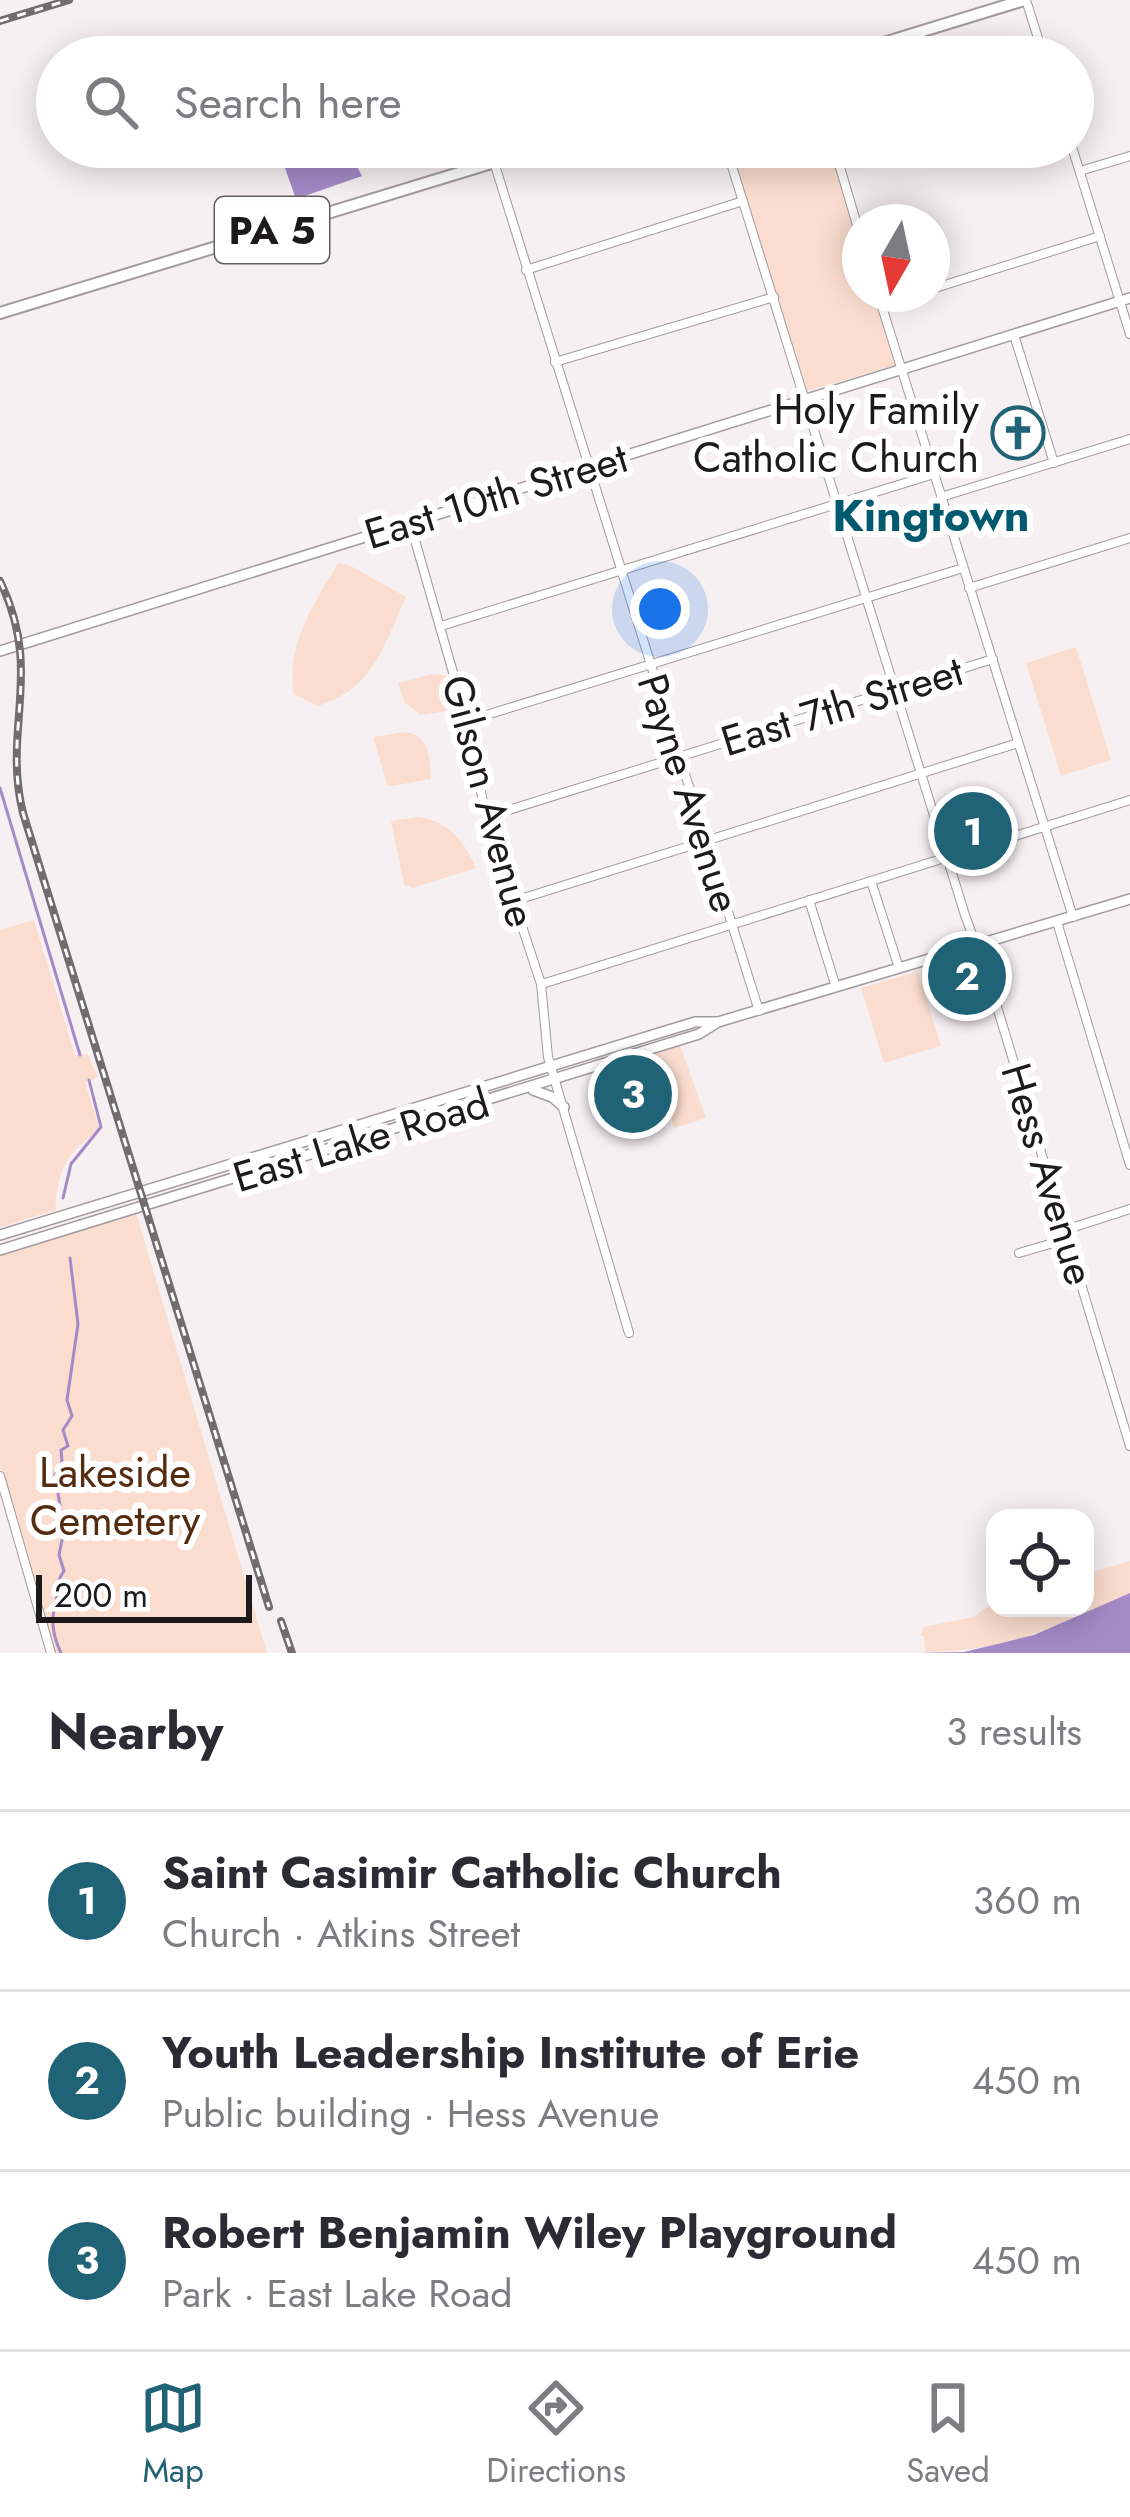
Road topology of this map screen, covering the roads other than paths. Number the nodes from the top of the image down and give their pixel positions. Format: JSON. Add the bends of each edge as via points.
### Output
{"nodes":[{"id":1,"x":1025,"y":0,"type":"edge"},
{"id":2,"x":907,"y":36,"type":"edge"},
{"id":3,"x":1037,"y":36,"type":"edge"},
{"id":4,"x":1130,"y":156,"type":"edge"},
{"id":5,"x":1094,"y":167,"type":"edge"},
{"id":6,"x":478,"y":168,"type":"edge"},
{"id":7,"x":495,"y":168,"type":"edge"},
{"id":8,"x":733,"y":168,"type":"edge"},
{"id":9,"x":840,"y":168,"type":"edge"},
{"id":10,"x":1079,"y":168,"type":"edge"},
{"id":11,"x":1090,"y":168,"type":"edge"},
{"id":12,"x":1080,"y":171,"type":"junction"},
{"id":13,"x":743,"y":201,"type":"junction"},
{"id":14,"x":851,"y":204,"type":"edge"},
{"id":15,"x":1100,"y":236,"type":"junction"},
{"id":16,"x":526,"y":270,"type":"junction"},
{"id":17,"x":950,"y":283,"type":"edge"},
{"id":18,"x":774,"y":297,"type":"junction"},
{"id":19,"x":1125,"y":299,"type":"edge"},
{"id":20,"x":883,"y":312,"type":"edge"},
{"id":21,"x":0,"y":313,"type":"edge"},
{"id":22,"x":1130,"y":334,"type":"edge"},
{"id":23,"x":1014,"y":335,"type":"junction"},
{"id":24,"x":555,"y":362,"type":"junction"},
{"id":25,"x":901,"y":370,"type":"junction"},
{"id":26,"x":806,"y":400,"type":"junction"},
{"id":27,"x":1130,"y":439,"type":"edge"},
{"id":28,"x":1054,"y":463,"type":"junction"},
{"id":29,"x":588,"y":468,"type":"junction"},
{"id":30,"x":934,"y":475,"type":"junction"},
{"id":31,"x":941,"y":497,"type":"junction"},
{"id":32,"x":838,"y":504,"type":"junction"},
{"id":33,"x":410,"y":523,"type":"junction"},
{"id":34,"x":1130,"y":538,"type":"edge"},
{"id":35,"x":963,"y":568,"type":"junction"},
{"id":36,"x":620,"y":571,"type":"junction"},
{"id":37,"x":970,"y":588,"type":"junction"},
{"id":38,"x":866,"y":597,"type":"junction"},
{"id":39,"x":441,"y":626,"type":"junction"},
{"id":40,"x":0,"y":651,"type":"edge"},
{"id":41,"x":993,"y":659,"type":"junction"},
{"id":42,"x":649,"y":665,"type":"junction"},
{"id":43,"x":895,"y":690,"type":"junction"},
{"id":44,"x":467,"y":721,"type":"junction"},
{"id":45,"x":1018,"y":743,"type":"junction"},
{"id":46,"x":677,"y":758,"type":"junction"},
{"id":47,"x":921,"y":773,"type":"junction"},
{"id":48,"x":1130,"y":800,"type":"edge"},
{"id":49,"x":486,"y":817,"type":"junction"},
{"id":50,"x":1044,"y":827,"type":"junction"},
{"id":51,"x":704,"y":842,"type":"junction"},
{"id":52,"x":947,"y":858,"type":"junction"},
{"id":53,"x":872,"y":881,"type":"junction"},
{"id":54,"x":1130,"y":899,"type":"edge"},
{"id":55,"x":514,"y":901,"type":"junction"},
{"id":56,"x":809,"y":901,"type":"junction"},
{"id":57,"x":1073,"y":917,"type":"junction"},
{"id":58,"x":1057,"y":922,"type":"junction"},
{"id":59,"x":731,"y":925,"type":"junction"},
{"id":60,"x":976,"y":946,"type":"junction"},
{"id":61,"x":899,"y":970,"type":"junction"},
{"id":62,"x":541,"y":984,"type":"junction"},
{"id":63,"x":837,"y":988,"type":"junction"},
{"id":64,"x":759,"y":1011,"type":"junction"},
{"id":65,"x":718,"y":1022,"type":"junction"},
{"id":66,"x":551,"y":1066,"type":"junction"},
{"id":67,"x":556,"y":1080,"type":"junction"},
{"id":68,"x":527,"y":1089,"type":"junction"},
{"id":69,"x":564,"y":1107,"type":"junction"},
{"id":70,"x":1130,"y":1165,"type":"edge"},
{"id":71,"x":1130,"y":1209,"type":"edge"},
{"id":72,"x":1066,"y":1234,"type":"junction"},
{"id":73,"x":0,"y":1235,"type":"edge"},
{"id":74,"x":0,"y":1250,"type":"edge"},
{"id":75,"x":1019,"y":1253,"type":"dead end"},
{"id":76,"x":629,"y":1333,"type":"dead end"},
{"id":77,"x":1130,"y":1446,"type":"edge"},
{"id":78,"x":0,"y":1477,"type":"edge"},
{"id":79,"x":51,"y":1653,"type":"edge"}],
"edges":[{"from":1,"to":2,"type":"main road"},
{"from":1,"to":3,"type":"street"},
{"from":4,"to":5,"type":"street"},
{"from":6,"to":21,"type":"main road","number":"PA 5"},
{"from":7,"to":16,"type":"street","name":"Payne Avenue"},
{"from":8,"to":13,"type":"street","name":"Hess Avenue"},
{"from":9,"to":14,"type":"street"},
{"from":10,"to":12,"type":"street"},
{"from":11,"to":12,"type":"street"},
{"from":12,"to":15,"type":"street"},
{"from":13,"to":16,"type":"street"},
{"from":13,"to":18,"type":"street","name":"Hess Avenue"},
{"from":15,"to":17,"type":"street"},
{"from":15,"to":19,"type":"street"},
{"from":16,"to":24,"type":"street","name":"Payne Avenue"},
{"from":18,"to":24,"type":"street"},
{"from":18,"to":26,"type":"street","name":"Hess Avenue"},
{"from":19,"to":22,"type":"street"},
{"from":19,"to":23,"type":"main road","name":"East 10th Street"},
{"from":20,"to":25,"type":"street"},
{"from":23,"to":25,"type":"main road","name":"East 10th Street"},
{"from":23,"to":28,"type":"street"},
{"from":24,"to":29,"type":"street","name":"Payne Avenue"},
{"from":25,"to":26,"type":"main road","name":"East 10th Street"},
{"from":25,"to":30,"type":"street"},
{"from":26,"to":29,"type":"main road","name":"East 10th Street"},
{"from":26,"to":32,"type":"street","name":"Hess Avenue"},
{"from":27,"to":28,"type":"street"},
{"from":28,"to":31,"type":"street"},
{"from":29,"to":33,"type":"main road","name":"East 10th Street"},
{"from":29,"to":36,"type":"street","name":"Payne Avenue"},
{"from":30,"to":31,"type":"street"},
{"from":30,"to":32,"type":"street"},
{"from":31,"to":35,"type":"street"},
{"from":32,"to":36,"type":"street"},
{"from":32,"to":38,"type":"street","name":"Hess Avenue"},
{"from":33,"to":39,"type":"street","name":"Gilson Avenue"},
{"from":33,"to":40,"type":"main road","name":"East 10th Street"},
{"from":34,"to":37,"type":"street"},
{"from":35,"to":37,"type":"street"},
{"from":35,"to":38,"type":"street"},
{"from":36,"to":39,"type":"street"},
{"from":36,"to":42,"type":"street","name":"Payne Avenue"},
{"from":37,"to":41,"type":"street"},
{"from":38,"to":42,"type":"street"},
{"from":38,"to":43,"type":"street","name":"Hess Avenue"},
{"from":39,"to":44,"type":"street","name":"Gilson Avenue"},
{"from":41,"to":43,"type":"street","name":"East 7th Street"},
{"from":41,"to":45,"type":"street"},
{"from":42,"to":44,"type":"street"},
{"from":42,"to":46,"type":"street","name":"Payne Avenue"},
{"from":43,"to":46,"type":"street","name":"East 7th Street"},
{"from":43,"to":47,"type":"street","name":"Hess Avenue"},
{"from":44,"to":49,"type":"street","name":"Gilson Avenue"},
{"from":45,"to":47,"type":"street"},
{"from":45,"to":50,"type":"street"},
{"from":46,"to":49,"type":"street","name":"East 7th Street"},
{"from":46,"to":51,"type":"street","name":"Payne Avenue"},
{"from":47,"to":51,"type":"street"},
{"from":47,"to":52,"type":"street","name":"Hess Avenue"},
{"from":48,"to":50,"type":"street"},
{"from":49,"to":55,"type":"street","name":"Gilson Avenue"},
{"from":50,"to":52,"type":"street"},
{"from":50,"to":57,"type":"street"},
{"from":51,"to":55,"type":"street"},
{"from":51,"to":59,"type":"street","name":"Payne Avenue"},
{"from":52,"to":53,"type":"street"},
{"from":52,"to":60,"type":"street","name":"Hess Avenue"},
{"from":53,"to":56,"type":"street"},
{"from":53,"to":61,"type":"street"},
{"from":54,"to":57,"type":"main road","name":"East Lake Road"},
{"from":55,"to":62,"type":"street","name":"Gilson Avenue"},
{"from":56,"to":59,"type":"street"},
{"from":56,"to":63,"type":"street"},
{"from":57,"to":58,"type":"main road","name":"East Lake Road"},
{"from":58,"to":60,"type":"main road","name":"East Lake Road"},
{"from":58,"to":70,"type":"street"},
{"from":59,"to":62,"type":"street"},
{"from":59,"to":64,"type":"street","name":"Payne Avenue"},
{"from":60,"to":61,"type":"main road","name":"East Lake Road"},
{"from":60,"to":72,"type":"street","name":"Hess Avenue"},
{"from":61,"to":63,"type":"main road","name":"East Lake Road"},
{"from":62,"to":66,"type":"street","name":"Gilson Avenue"},
{"from":63,"to":64,"type":"main road","name":"East Lake Road"},
{"from":64,"to":65,"type":"main road","name":"East Lake Road"},
{"from":65,"to":66,"type":"main road","name":"East Lake Road"},
{"from":65,"to":67,"type":"main road","name":"East Lake Road"},
{"from":66,"to":67,"type":"street","name":"Gilson Avenue"},
{"from":66,"to":73,"type":"main road","name":"East Lake Road"},
{"from":67,"to":68,"type":"main road","name":"East Lake Road"},
{"from":67,"to":69,"type":"street","name":"Gilson Avenue"},
{"from":68,"to":69,"type":"main road"},
{"from":68,"to":74,"type":"main road","name":"East Lake Road"},
{"from":69,"to":76,"type":"street","name":"Gilson Avenue"},
{"from":71,"to":72,"type":"street"},
{"from":72,"to":75,"type":"street"},
{"from":72,"to":77,"type":"street","name":"Hess Avenue"},
{"from":78,"to":79,"type":"street"}]}
